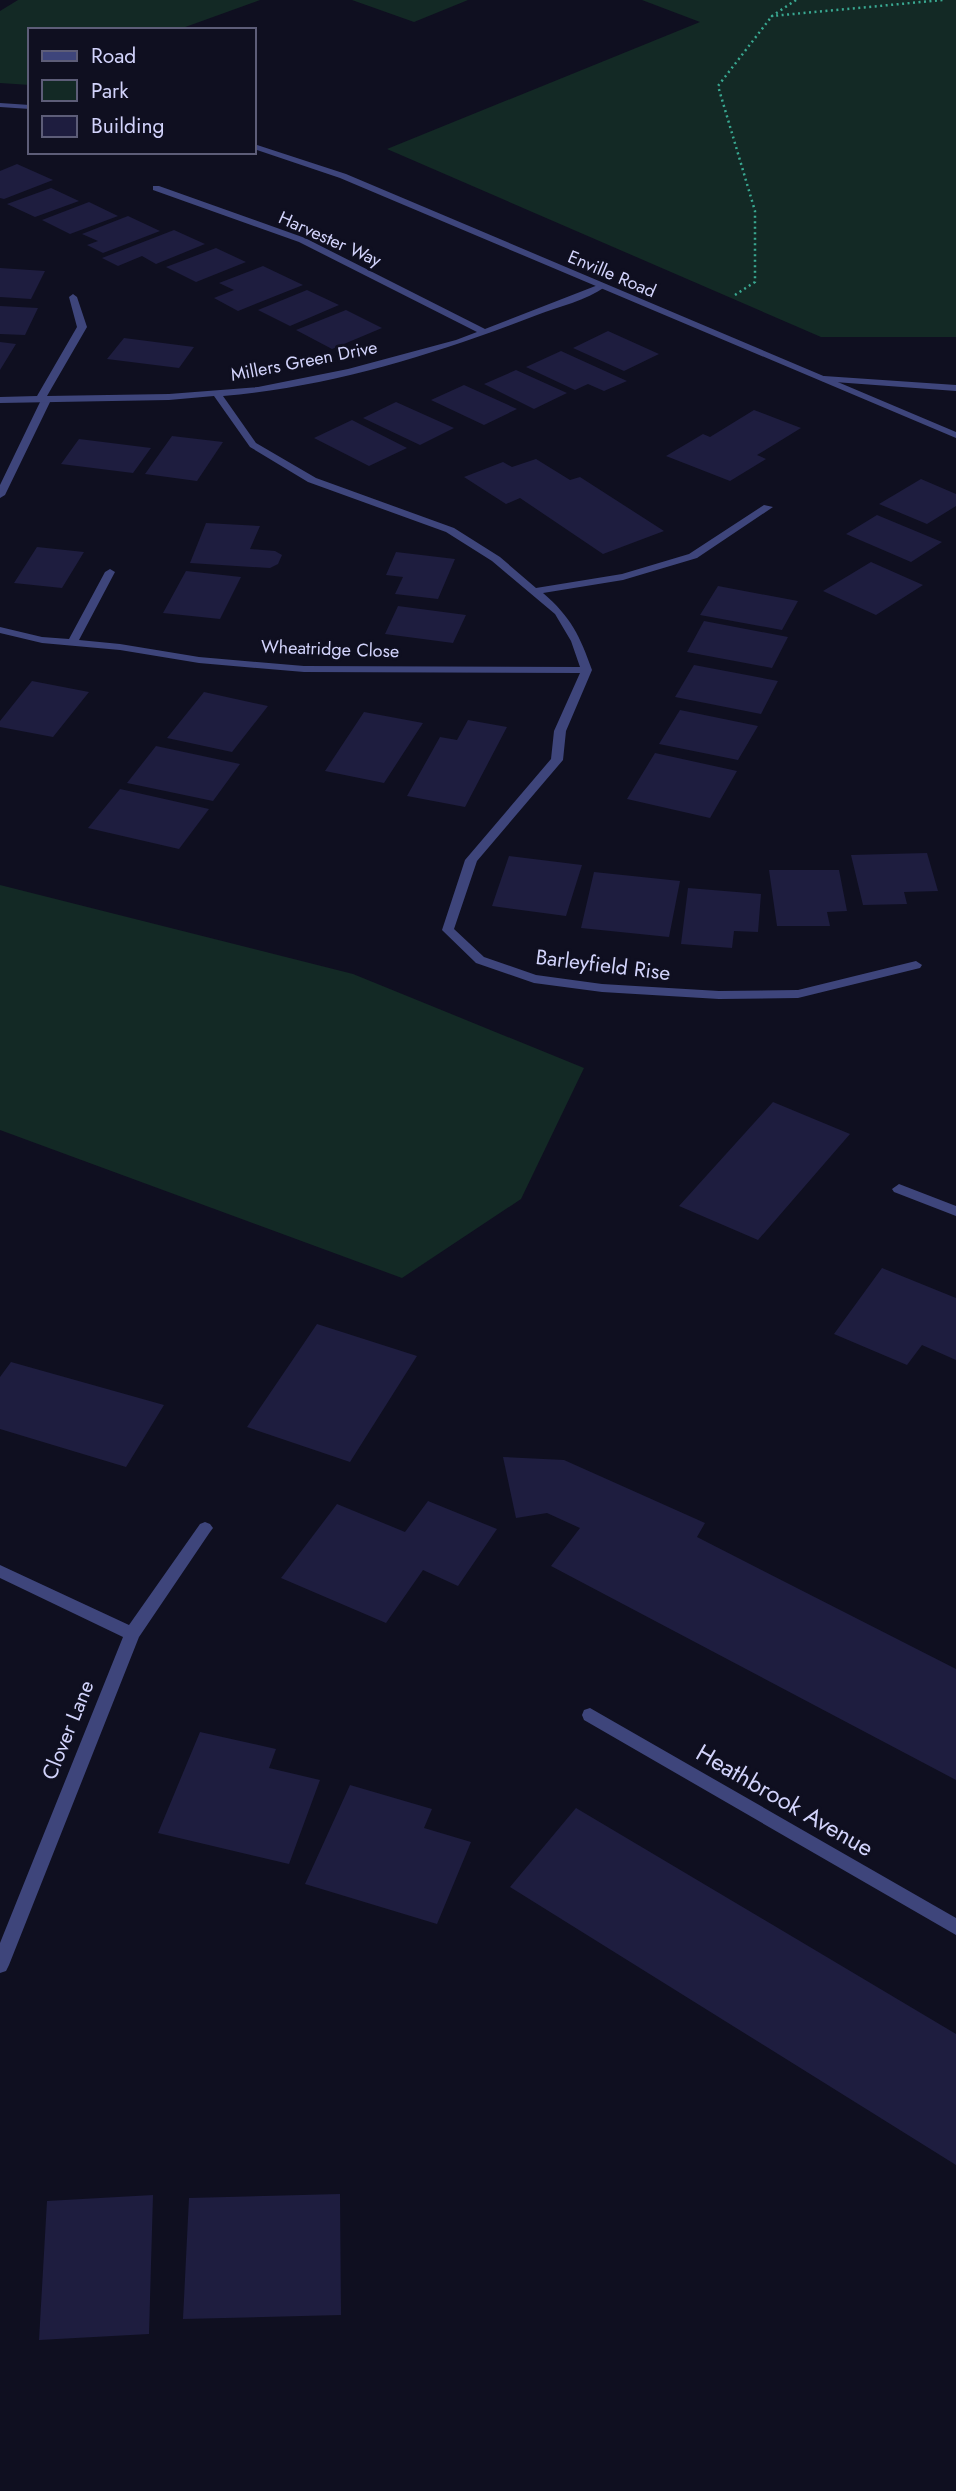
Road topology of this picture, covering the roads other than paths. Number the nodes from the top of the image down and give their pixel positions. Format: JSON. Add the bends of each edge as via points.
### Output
{"nodes":[{"id":1,"x":0,"y":105,"type":"edge"},
{"id":2,"x":28,"y":107,"type":"edge"},
{"id":3,"x":256,"y":147,"type":"edge"},
{"id":4,"x":156,"y":188,"type":"dead end"},
{"id":5,"x":601,"y":287,"type":"junction"},
{"id":6,"x":73,"y":297,"type":"dead end"},
{"id":7,"x":485,"y":331,"type":"junction"},
{"id":8,"x":824,"y":379,"type":"junction"},
{"id":9,"x":956,"y":388,"type":"edge"},
{"id":10,"x":216,"y":393,"type":"junction"},
{"id":11,"x":0,"y":400,"type":"edge"},
{"id":12,"x":43,"y":400,"type":"junction"},
{"id":13,"x":956,"y":435,"type":"edge"},
{"id":14,"x":0,"y":495,"type":"edge"},
{"id":15,"x":768,"y":507,"type":"dead end"},
{"id":16,"x":110,"y":572,"type":"dead end"},
{"id":17,"x":535,"y":591,"type":"junction"},
{"id":18,"x":0,"y":630,"type":"edge"},
{"id":19,"x":72,"y":643,"type":"junction"},
{"id":20,"x":587,"y":670,"type":"junction"},
{"id":21,"x":916,"y":965,"type":"dead end"},
{"id":22,"x":899,"y":1189,"type":"dead end"},
{"id":23,"x":956,"y":1211,"type":"edge"},
{"id":24,"x":205,"y":1528,"type":"dead end"},
{"id":25,"x":0,"y":1571,"type":"edge"},
{"id":26,"x":132,"y":1634,"type":"junction"},
{"id":27,"x":590,"y":1716,"type":"dead end"},
{"id":28,"x":956,"y":1927,"type":"edge"},
{"id":29,"x":0,"y":1965,"type":"edge"}],
"edges":[{"from":1,"to":2,"type":"street"},
{"from":3,"to":5,"type":"street","name":"Enville Road","via":[[343,176]]},
{"from":4,"to":7,"type":"street","name":"Harvester Way","via":[[302,240]]},
{"from":5,"to":7,"type":"street","name":"Millers Green Drive"},
{"from":5,"to":8,"type":"street","name":"Enville Road"},
{"from":6,"to":12,"type":"street","via":[[82,327]]},
{"from":7,"to":10,"type":"street","name":"Millers Green Drive","via":[[349,372],[258,390]]},
{"from":8,"to":9,"type":"street"},
{"from":8,"to":13,"type":"street","name":"Enville Road"},
{"from":10,"to":12,"type":"street","name":"Millers Green Drive"},
{"from":10,"to":17,"type":"street","via":[[253,445],[312,480],[450,530],[496,558]]},
{"from":11,"to":12,"type":"street","name":"Millers Green Drive"},
{"from":12,"to":14,"type":"street"},
{"from":15,"to":17,"type":"street","via":[[694,556],[623,577]]},
{"from":16,"to":19,"type":"street"},
{"from":17,"to":20,"type":"street","via":[[559,612]]},
{"from":18,"to":19,"type":"street","name":"Wheatridge Close"},
{"from":19,"to":20,"type":"street","name":"Wheatridge Close","via":[[304,669]]},
{"from":20,"to":21,"type":"street","name":"Barleyfield Rise","via":[[560,731],[556,760],[471,860],[448,930],[480,960],[534,979],[719,995],[798,994]]},
{"from":22,"to":23,"type":"street"},
{"from":24,"to":26,"type":"street","name":"Clover Lane"},
{"from":25,"to":26,"type":"street"},
{"from":26,"to":29,"type":"street","name":"Clover Lane"},
{"from":27,"to":28,"type":"street","name":"Heathbrook Avenue"}]}
